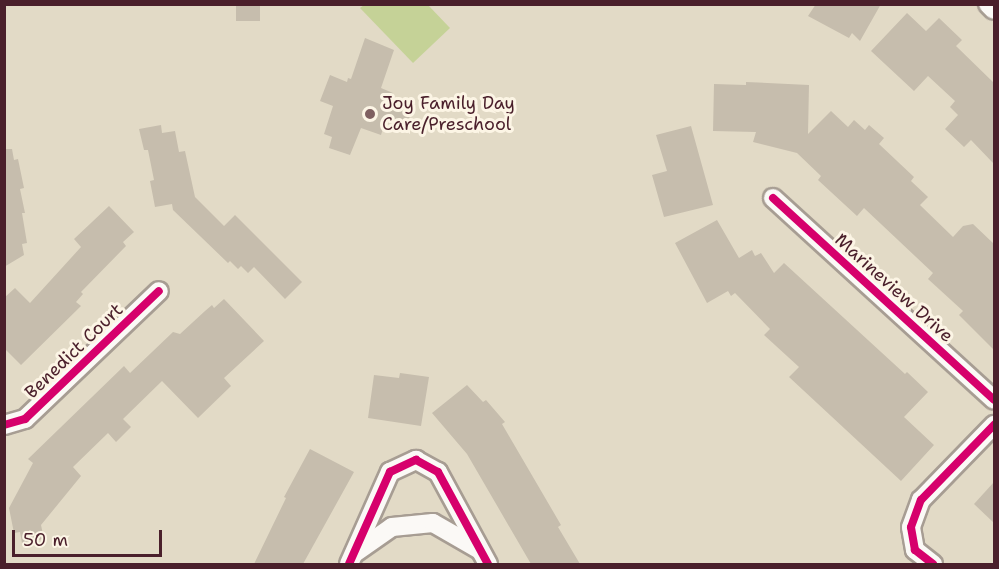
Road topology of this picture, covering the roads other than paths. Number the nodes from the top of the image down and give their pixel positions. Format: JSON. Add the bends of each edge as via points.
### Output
{"nodes":[{"id":1,"x":988,"y":4,"type":"edge"},
{"id":2,"x":994,"y":10,"type":"edge"},
{"id":3,"x":773,"y":198,"type":"dead end"},
{"id":4,"x":159,"y":291,"type":"dead end"},
{"id":5,"x":994,"y":400,"type":"edge"},
{"id":6,"x":4,"y":425,"type":"edge"},
{"id":7,"x":994,"y":425,"type":"edge"},
{"id":8,"x":484,"y":557,"type":"edge"},
{"id":9,"x":352,"y":559,"type":"edge"},
{"id":10,"x":933,"y":564,"type":"edge"}],
"edges":[{"from":1,"to":2,"type":"street"},
{"from":3,"to":5,"type":"street","name":"Marineview Drive"},
{"from":4,"to":6,"type":"street","name":"Benedict Court","via":[[25,419]]},
{"from":7,"to":10,"type":"street","via":[[921,500],[911,527],[915,550]]},
{"from":8,"to":9,"type":"street","via":[[433,523],[392,527]]},
{"from":8,"to":9,"type":"street","via":[[438,472],[416,460],[390,472]]}]}
